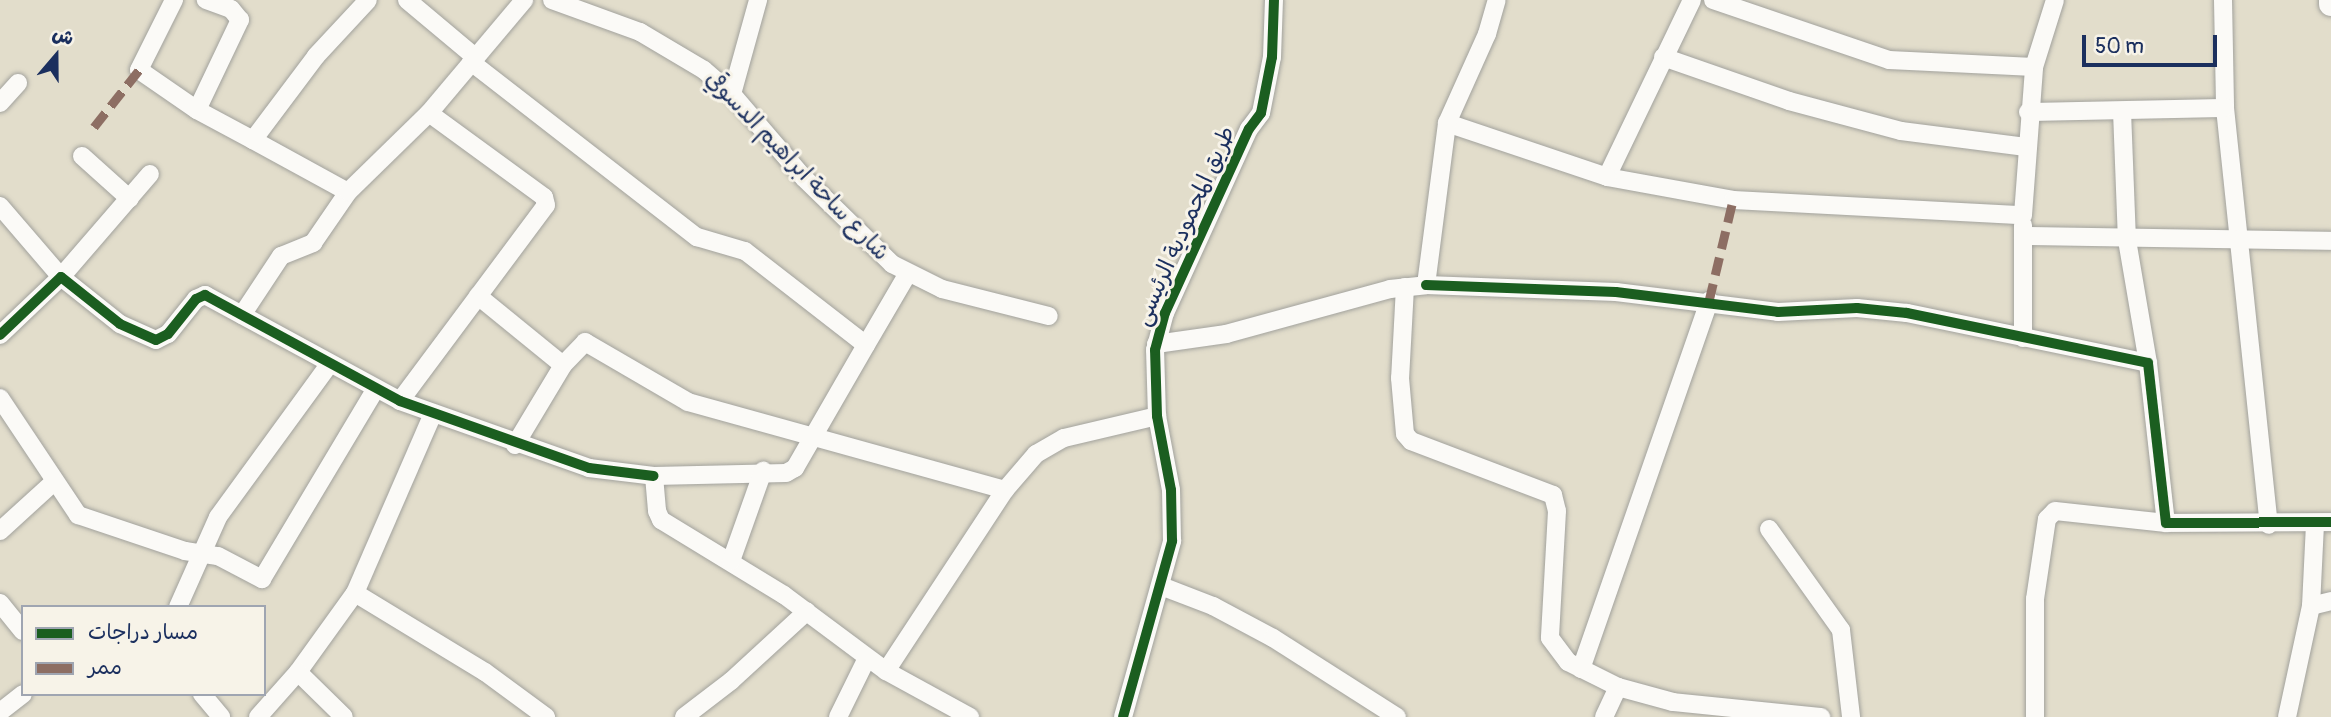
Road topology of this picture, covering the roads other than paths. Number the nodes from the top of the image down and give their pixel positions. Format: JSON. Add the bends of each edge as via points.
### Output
{"nodes":[{"id":1,"x":174,"y":0,"type":"edge"},
{"id":2,"x":206,"y":0,"type":"edge"},
{"id":3,"x":369,"y":0,"type":"edge"},
{"id":4,"x":407,"y":0,"type":"edge"},
{"id":5,"x":522,"y":0,"type":"edge"},
{"id":6,"x":552,"y":0,"type":"edge"},
{"id":7,"x":758,"y":0,"type":"edge"},
{"id":8,"x":1274,"y":0,"type":"edge"},
{"id":9,"x":1497,"y":0,"type":"edge"},
{"id":10,"x":1692,"y":0,"type":"edge"},
{"id":11,"x":1713,"y":0,"type":"edge"},
{"id":12,"x":2055,"y":0,"type":"edge"},
{"id":13,"x":2224,"y":0,"type":"edge"},
{"id":14,"x":1663,"y":57,"type":"junction"},
{"id":15,"x":473,"y":60,"type":"junction"},
{"id":16,"x":2034,"y":67,"type":"junction"},
{"id":17,"x":18,"y":83,"type":"dead end"},
{"id":18,"x":732,"y":94,"type":"junction"},
{"id":19,"x":0,"y":103,"type":"edge"},
{"id":20,"x":2225,"y":108,"type":"junction"},
{"id":21,"x":197,"y":110,"type":"junction"},
{"id":22,"x":2122,"y":111,"type":"junction"},
{"id":23,"x":2028,"y":112,"type":"junction"},
{"id":24,"x":429,"y":113,"type":"junction"},
{"id":25,"x":1447,"y":123,"type":"junction"},
{"id":26,"x":253,"y":141,"type":"junction"},
{"id":27,"x":2026,"y":147,"type":"junction"},
{"id":28,"x":82,"y":156,"type":"dead end"},
{"id":29,"x":150,"y":174,"type":"dead end"},
{"id":30,"x":1607,"y":177,"type":"junction"},
{"id":31,"x":348,"y":192,"type":"junction"},
{"id":32,"x":130,"y":199,"type":"junction"},
{"id":33,"x":0,"y":206,"type":"edge"},
{"id":34,"x":2023,"y":215,"type":"junction"},
{"id":35,"x":2023,"y":236,"type":"junction"},
{"id":36,"x":2127,"y":240,"type":"junction"},
{"id":37,"x":2242,"y":240,"type":"junction"},
{"id":38,"x":2331,"y":241,"type":"edge"},
{"id":39,"x":908,"y":274,"type":"junction"},
{"id":40,"x":61,"y":277,"type":"junction"},
{"id":41,"x":1426,"y":285,"type":"junction"},
{"id":42,"x":1405,"y":287,"type":"junction"},
{"id":43,"x":478,"y":296,"type":"junction"},
{"id":44,"x":1709,"y":302,"type":"junction"},
{"id":45,"x":242,"y":315,"type":"junction"},
{"id":46,"x":1049,"y":316,"type":"dead end"},
{"id":47,"x":0,"y":335,"type":"edge"},
{"id":48,"x":2022,"y":338,"type":"junction"},
{"id":49,"x":1156,"y":344,"type":"junction"},
{"id":50,"x":866,"y":345,"type":"junction"},
{"id":51,"x":2148,"y":363,"type":"junction"},
{"id":52,"x":563,"y":365,"type":"junction"},
{"id":53,"x":328,"y":366,"type":"junction"},
{"id":54,"x":375,"y":390,"type":"junction"},
{"id":55,"x":0,"y":398,"type":"edge"},
{"id":56,"x":400,"y":401,"type":"junction"},
{"id":57,"x":433,"y":414,"type":"junction"},
{"id":58,"x":1157,"y":416,"type":"junction"},
{"id":59,"x":814,"y":439,"type":"junction"},
{"id":60,"x":515,"y":445,"type":"junction"},
{"id":61,"x":763,"y":471,"type":"junction"},
{"id":62,"x":654,"y":476,"type":"junction"},
{"id":63,"x":55,"y":481,"type":"junction"},
{"id":64,"x":1005,"y":490,"type":"junction"},
{"id":65,"x":2323,"y":522,"type":"edge"},
{"id":66,"x":2166,"y":523,"type":"junction"},
{"id":67,"x":2269,"y":525,"type":"junction"},
{"id":68,"x":1769,"y":529,"type":"dead end"},
{"id":69,"x":0,"y":531,"type":"edge"},
{"id":70,"x":200,"y":554,"type":"junction"},
{"id":71,"x":731,"y":561,"type":"junction"},
{"id":72,"x":1161,"y":586,"type":"junction"},
{"id":73,"x":355,"y":593,"type":"junction"},
{"id":74,"x":2331,"y":601,"type":"edge"},
{"id":75,"x":0,"y":603,"type":"edge"},
{"id":76,"x":179,"y":605,"type":"edge"},
{"id":77,"x":2311,"y":606,"type":"junction"},
{"id":78,"x":807,"y":611,"type":"junction"},
{"id":79,"x":21,"y":629,"type":"edge"},
{"id":80,"x":867,"y":658,"type":"junction"},
{"id":81,"x":1581,"y":669,"type":"junction"},
{"id":82,"x":886,"y":671,"type":"junction"},
{"id":83,"x":298,"y":672,"type":"junction"},
{"id":84,"x":1618,"y":687,"type":"junction"},
{"id":85,"x":21,"y":696,"type":"edge"},
{"id":86,"x":204,"y":696,"type":"edge"},
{"id":87,"x":0,"y":712,"type":"edge"},
{"id":88,"x":221,"y":717,"type":"edge"},
{"id":89,"x":258,"y":717,"type":"edge"},
{"id":90,"x":344,"y":717,"type":"edge"},
{"id":91,"x":546,"y":717,"type":"edge"},
{"id":92,"x":684,"y":717,"type":"edge"},
{"id":93,"x":838,"y":717,"type":"edge"},
{"id":94,"x":970,"y":717,"type":"edge"},
{"id":95,"x":1123,"y":717,"type":"edge"},
{"id":96,"x":1397,"y":717,"type":"edge"},
{"id":97,"x":1604,"y":717,"type":"edge"},
{"id":98,"x":1821,"y":717,"type":"edge"},
{"id":99,"x":1852,"y":717,"type":"edge"},
{"id":100,"x":2035,"y":717,"type":"edge"},
{"id":101,"x":2287,"y":717,"type":"edge"}],
"edges":[{"from":1,"to":21,"type":"street","via":[[139,70]]},
{"from":2,"to":21,"type":"street","via":[[231,9],[240,20]]},
{"from":3,"to":26,"type":"street","via":[[316,56]]},
{"from":4,"to":15,"type":"street"},
{"from":5,"to":15,"type":"street"},
{"from":6,"to":18,"type":"street","name":"شارع ساحة ابراهيم الدسوقي","via":[[673,49]]},
{"from":7,"to":18,"type":"street"},
{"from":8,"to":49,"type":"street","name":"طريق المحمودية الرئيسى","via":[[1272,57],[1261,113],[1249,129],[1165,313]]},
{"from":9,"to":25,"type":"street","via":[[1487,34]]},
{"from":10,"to":14,"type":"street"},
{"from":11,"to":16,"type":"street","via":[[1889,60]]},
{"from":12,"to":16,"type":"street"},
{"from":13,"to":20,"type":"street"},
{"from":14,"to":27,"type":"street","via":[[1789,101],[1901,131]]},
{"from":14,"to":30,"type":"street"},
{"from":15,"to":24,"type":"street"},
{"from":15,"to":50,"type":"street","via":[[697,237],[745,251]]},
{"from":16,"to":23,"type":"street"},
{"from":17,"to":19,"type":"street"},
{"from":18,"to":39,"type":"street","name":"شارع ساحة ابراهيم الدسوقي","via":[[804,178],[878,253]]},
{"from":20,"to":22,"type":"street"},
{"from":20,"to":37,"type":"street"},
{"from":21,"to":26,"type":"street"},
{"from":22,"to":23,"type":"street"},
{"from":22,"to":36,"type":"street"},
{"from":23,"to":27,"type":"street"},
{"from":24,"to":31,"type":"street"},
{"from":24,"to":43,"type":"street","via":[[546,200],[544,209]]},
{"from":25,"to":30,"type":"street"},
{"from":25,"to":41,"type":"street"},
{"from":26,"to":31,"type":"street"},
{"from":27,"to":34,"type":"street"},
{"from":28,"to":32,"type":"street"},
{"from":29,"to":32,"type":"street"},
{"from":30,"to":34,"type":"street","via":[[1733,200]]},
{"from":31,"to":45,"type":"street","via":[[313,243],[281,256]]},
{"from":32,"to":40,"type":"street"},
{"from":33,"to":40,"type":"street"},
{"from":34,"to":35,"type":"street"},
{"from":35,"to":36,"type":"street"},
{"from":35,"to":48,"type":"street"},
{"from":36,"to":37,"type":"street"},
{"from":36,"to":51,"type":"street"},
{"from":37,"to":38,"type":"street"},
{"from":37,"to":67,"type":"street"},
{"from":39,"to":46,"type":"street","name":"شارع ساحة ابراهيم الدسوقي","via":[[942,289]]},
{"from":39,"to":50,"type":"street"},
{"from":40,"to":45,"type":"street","via":[[120,324],[156,340],[168,334],[200,296]]},
{"from":40,"to":47,"type":"street"},
{"from":41,"to":42,"type":"street"},
{"from":41,"to":44,"type":"street","via":[[1616,292]]},
{"from":42,"to":49,"type":"street","via":[[1226,334]]},
{"from":42,"to":81,"type":"street","via":[[1400,378],[1405,434],[1411,441],[1553,495],[1557,511],[1550,638],[1559,654]]},
{"from":43,"to":52,"type":"street"},
{"from":43,"to":56,"type":"street"},
{"from":44,"to":48,"type":"street","via":[[1778,312],[1848,308],[1907,313]]},
{"from":44,"to":81,"type":"street"},
{"from":45,"to":53,"type":"street"},
{"from":48,"to":51,"type":"street"},
{"from":49,"to":58,"type":"street","name":"طريق المحمودية الرئيسى"},
{"from":50,"to":59,"type":"street"},
{"from":51,"to":66,"type":"street"},
{"from":52,"to":59,"type":"street","via":[[579,344],[593,343],[688,402]]},
{"from":52,"to":60,"type":"street"},
{"from":53,"to":54,"type":"street"},
{"from":53,"to":70,"type":"street","via":[[218,517]]},
{"from":54,"to":56,"type":"street"},
{"from":54,"to":70,"type":"street","via":[[266,576],[252,576],[218,556]]},
{"from":55,"to":63,"type":"street"},
{"from":56,"to":57,"type":"street"},
{"from":57,"to":60,"type":"street"},
{"from":57,"to":73,"type":"street"},
{"from":58,"to":64,"type":"street","via":[[1051,444]]},
{"from":58,"to":72,"type":"street","name":"طريق المحمودية الرئيسى","via":[[1172,541]]},
{"from":59,"to":61,"type":"street","via":[[791,471]]},
{"from":59,"to":64,"type":"street"},
{"from":60,"to":62,"type":"street","via":[[611,473]]},
{"from":61,"to":62,"type":"street"},
{"from":61,"to":71,"type":"street"},
{"from":62,"to":71,"type":"street","via":[[661,520]]},
{"from":63,"to":69,"type":"street"},
{"from":63,"to":70,"type":"street","via":[[74,512],[84,519]]},
{"from":64,"to":82,"type":"street"},
{"from":65,"to":67,"type":"street"},
{"from":65,"to":77,"type":"street"},
{"from":66,"to":67,"type":"street"},
{"from":66,"to":100,"type":"street","via":[[2055,511],[2047,519],[2035,599]]},
{"from":68,"to":99,"type":"street","via":[[1841,630]]},
{"from":70,"to":76,"type":"street"},
{"from":71,"to":78,"type":"street"},
{"from":72,"to":95,"type":"street","name":"طريق المحمودية الرئيسى"},
{"from":72,"to":96,"type":"street","via":[[1213,606],[1273,638]]},
{"from":73,"to":83,"type":"street"},
{"from":73,"to":91,"type":"street","via":[[485,672]]},
{"from":74,"to":77,"type":"street"},
{"from":75,"to":79,"type":"street"},
{"from":77,"to":101,"type":"street"},
{"from":78,"to":80,"type":"street"},
{"from":78,"to":92,"type":"street"},
{"from":80,"to":82,"type":"street"},
{"from":80,"to":93,"type":"street"},
{"from":81,"to":84,"type":"street"},
{"from":82,"to":94,"type":"street"},
{"from":83,"to":89,"type":"street"},
{"from":83,"to":90,"type":"street"},
{"from":84,"to":97,"type":"street"},
{"from":84,"to":98,"type":"street","via":[[1674,702]]},
{"from":85,"to":87,"type":"street"},
{"from":86,"to":88,"type":"street"}]}
